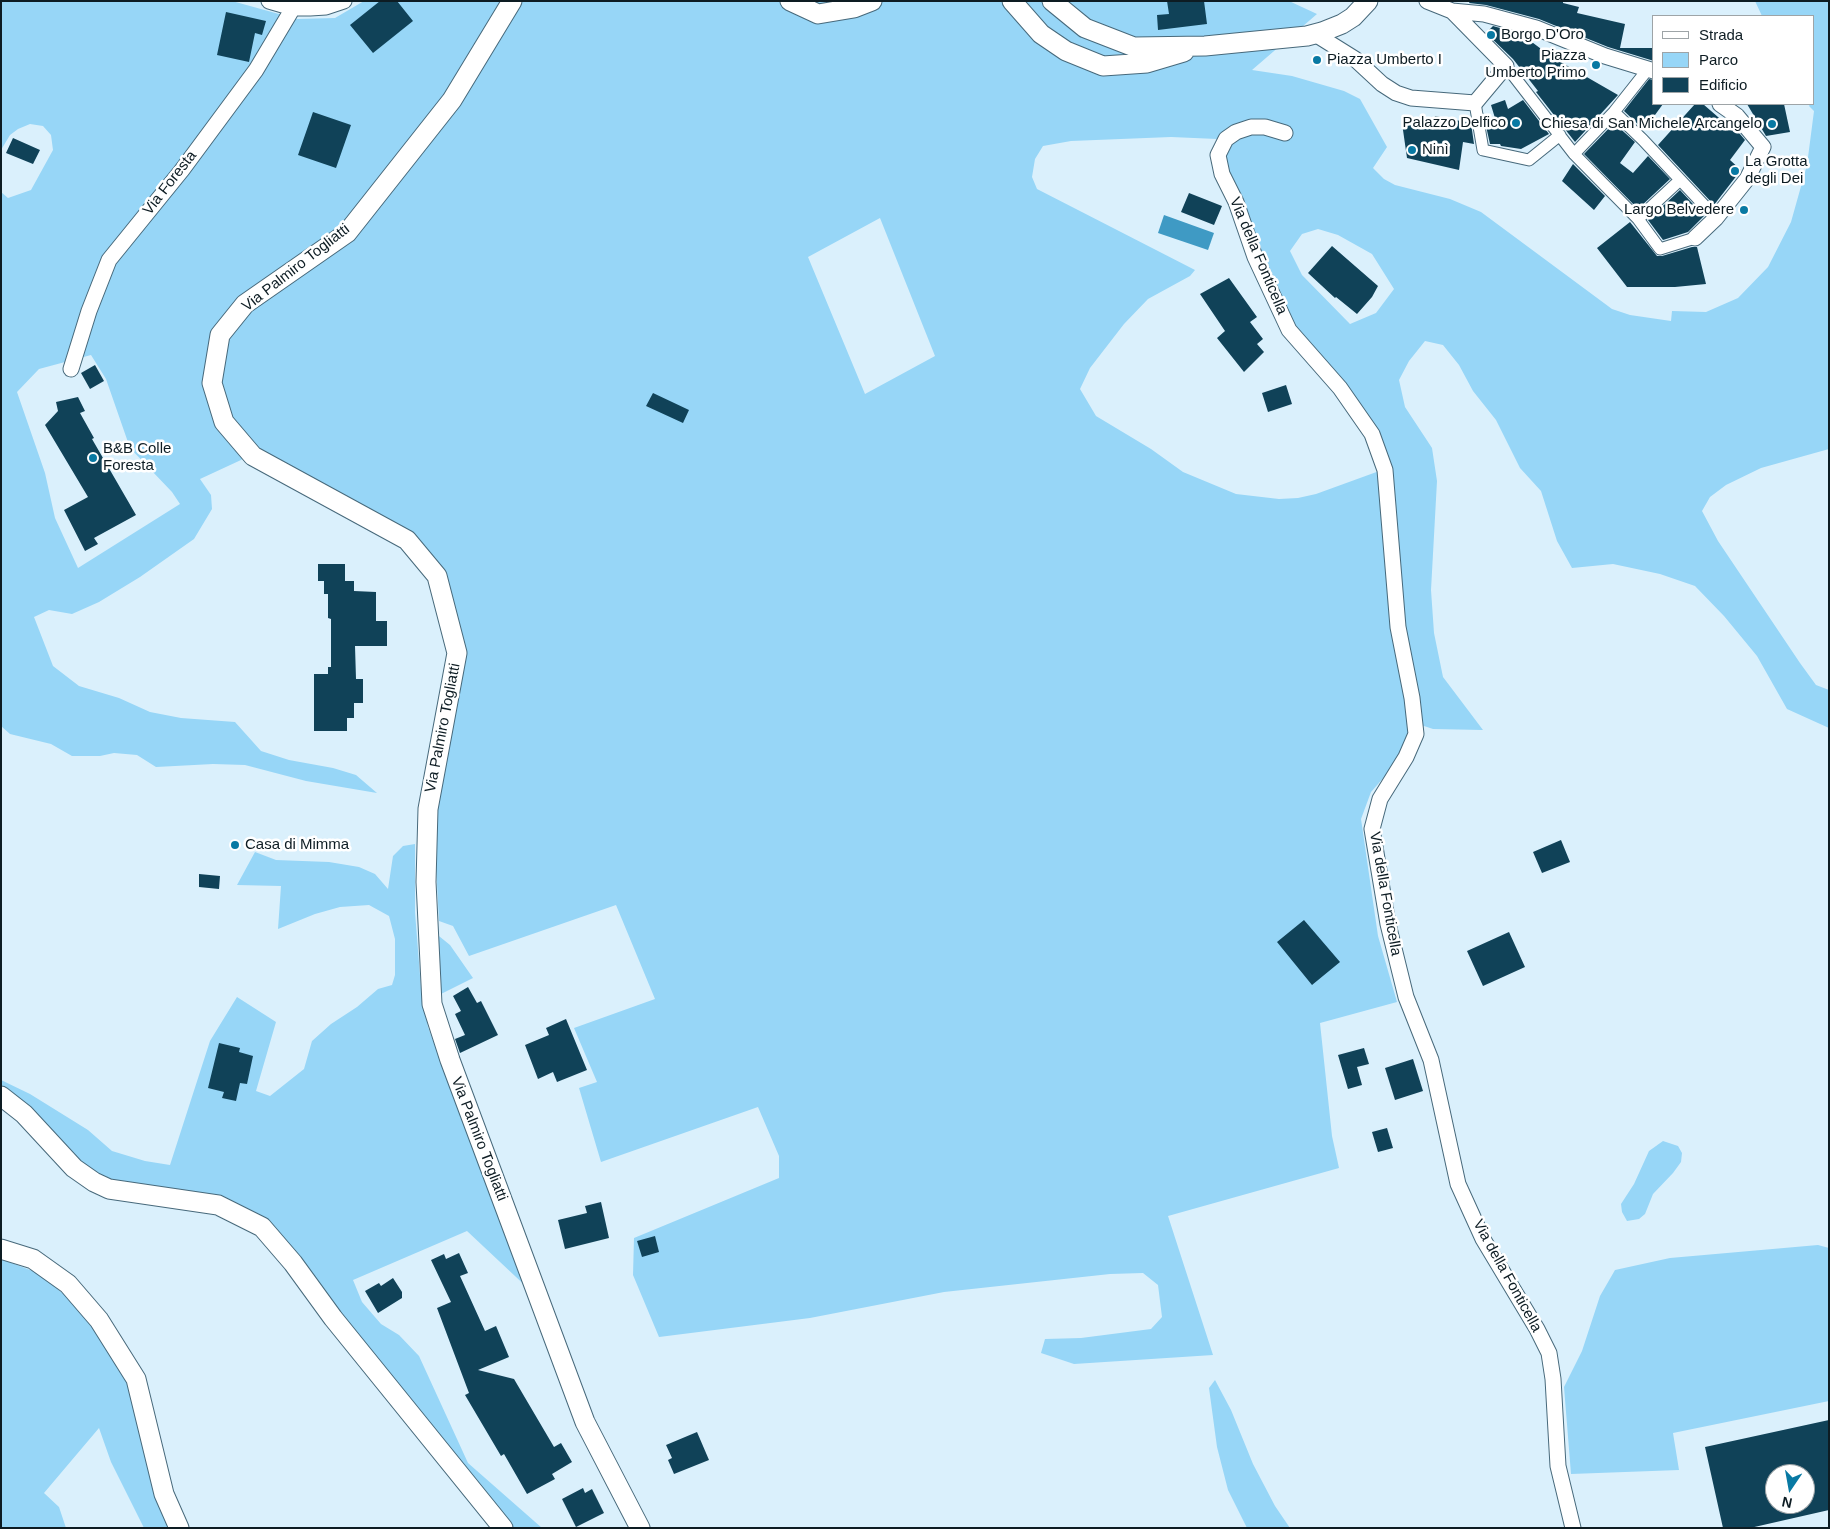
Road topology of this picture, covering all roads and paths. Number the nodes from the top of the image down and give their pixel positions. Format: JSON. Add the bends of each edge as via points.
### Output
{"nodes":[{"id":1,"x":269,"y":1,"type":"edge"},
{"id":2,"x":344,"y":1,"type":"edge"},
{"id":3,"x":512,"y":1,"type":"edge"},
{"id":4,"x":790,"y":1,"type":"edge"},
{"id":5,"x":872,"y":1,"type":"edge"},
{"id":6,"x":1012,"y":1,"type":"edge"},
{"id":7,"x":1052,"y":1,"type":"edge"},
{"id":8,"x":1368,"y":1,"type":"edge"},
{"id":9,"x":1427,"y":1,"type":"edge"},
{"id":10,"x":293,"y":8,"type":"junction"},
{"id":11,"x":1452,"y":11,"type":"junction"},
{"id":12,"x":1315,"y":34,"type":"junction"},
{"id":13,"x":1205,"y":46,"type":"junction"},
{"id":14,"x":1506,"y":66,"type":"junction"},
{"id":15,"x":1651,"y":70,"type":"edge"},
{"id":16,"x":1476,"y":102,"type":"junction"},
{"id":17,"x":1721,"y":105,"type":"edge"},
{"id":18,"x":1614,"y":112,"type":"junction"},
{"id":19,"x":1285,"y":133,"type":"dead end"},
{"id":20,"x":1560,"y":135,"type":"junction"},
{"id":21,"x":1574,"y":154,"type":"junction"},
{"id":22,"x":1680,"y":180,"type":"junction"},
{"id":23,"x":1716,"y":218,"type":"junction"},
{"id":24,"x":1638,"y":219,"type":"junction"},
{"id":25,"x":1695,"y":238,"type":"joint"},
{"id":26,"x":71,"y":369,"type":"dead end"},
{"id":27,"x":1,"y":1096,"type":"edge"},
{"id":28,"x":1,"y":1249,"type":"edge"},
{"id":29,"x":178,"y":1528,"type":"edge"},
{"id":30,"x":503,"y":1528,"type":"edge"},
{"id":31,"x":640,"y":1528,"type":"edge"},
{"id":32,"x":1572,"y":1528,"type":"edge"}],
"edges":[{"from":1,"to":10,"type":"street"},
{"from":2,"to":10,"type":"street","via":[[326,7]]},
{"from":3,"to":31,"type":"street","name":"Via Palmiro Togliatti","via":[[452,100],[347,233],[245,304],[220,335],[212,383],[224,422],[253,456],[408,540],[437,576],[457,653],[427,816],[426,882],[432,1004],[585,1422]]},
{"from":4,"to":5,"type":"street","via":[[818,14],[854,8]]},
{"from":6,"to":13,"type":"street","via":[[1042,34],[1066,51],[1103,66],[1147,63]]},
{"from":7,"to":13,"type":"street","via":[[1085,28],[1134,47]]},
{"from":8,"to":12,"type":"street","via":[[1348,20]]},
{"from":9,"to":11,"type":"street"},
{"from":10,"to":26,"type":"street","name":"Via Foresta","via":[[256,70],[182,170],[109,260]]},
{"from":11,"to":14,"type":"street"},
{"from":11,"to":15,"type":"street","via":[[1484,14],[1536,28],[1605,56]]},
{"from":12,"to":13,"type":"street"},
{"from":12,"to":16,"type":"street","via":[[1355,59],[1396,93],[1411,98]]},
{"from":14,"to":16,"type":"street"},
{"from":14,"to":20,"type":"street"},
{"from":15,"to":18,"type":"street"},
{"from":16,"to":20,"type":"street","via":[[1483,150],[1529,160]]},
{"from":17,"to":23,"type":"street","via":[[1737,116],[1763,148],[1746,179]]},
{"from":18,"to":21,"type":"street"},
{"from":18,"to":22,"type":"street"},
{"from":19,"to":32,"type":"street","name":"Via della Fonticella","via":[[1251,127],[1226,139],[1218,155],[1222,174],[1236,202],[1255,257],[1289,330],[1340,388],[1372,434],[1385,470],[1398,627],[1416,734],[1380,799],[1372,829],[1388,924],[1406,997],[1431,1060],[1458,1184],[1483,1239],[1549,1353],[1558,1466]]},
{"from":20,"to":21,"type":"street"},
{"from":21,"to":24,"type":"street"},
{"from":22,"to":23,"type":"street"},
{"from":22,"to":24,"type":"street"},
{"from":23,"to":25,"type":"street"},
{"from":24,"to":25,"type":"street","via":[[1660,249]]},
{"from":27,"to":30,"type":"street","via":[[24,1114],[74,1168],[94,1182],[109,1189],[218,1205],[262,1227]]},
{"from":28,"to":29,"type":"street","via":[[32,1259],[68,1284],[99,1320],[136,1379],[164,1494]]}]}
